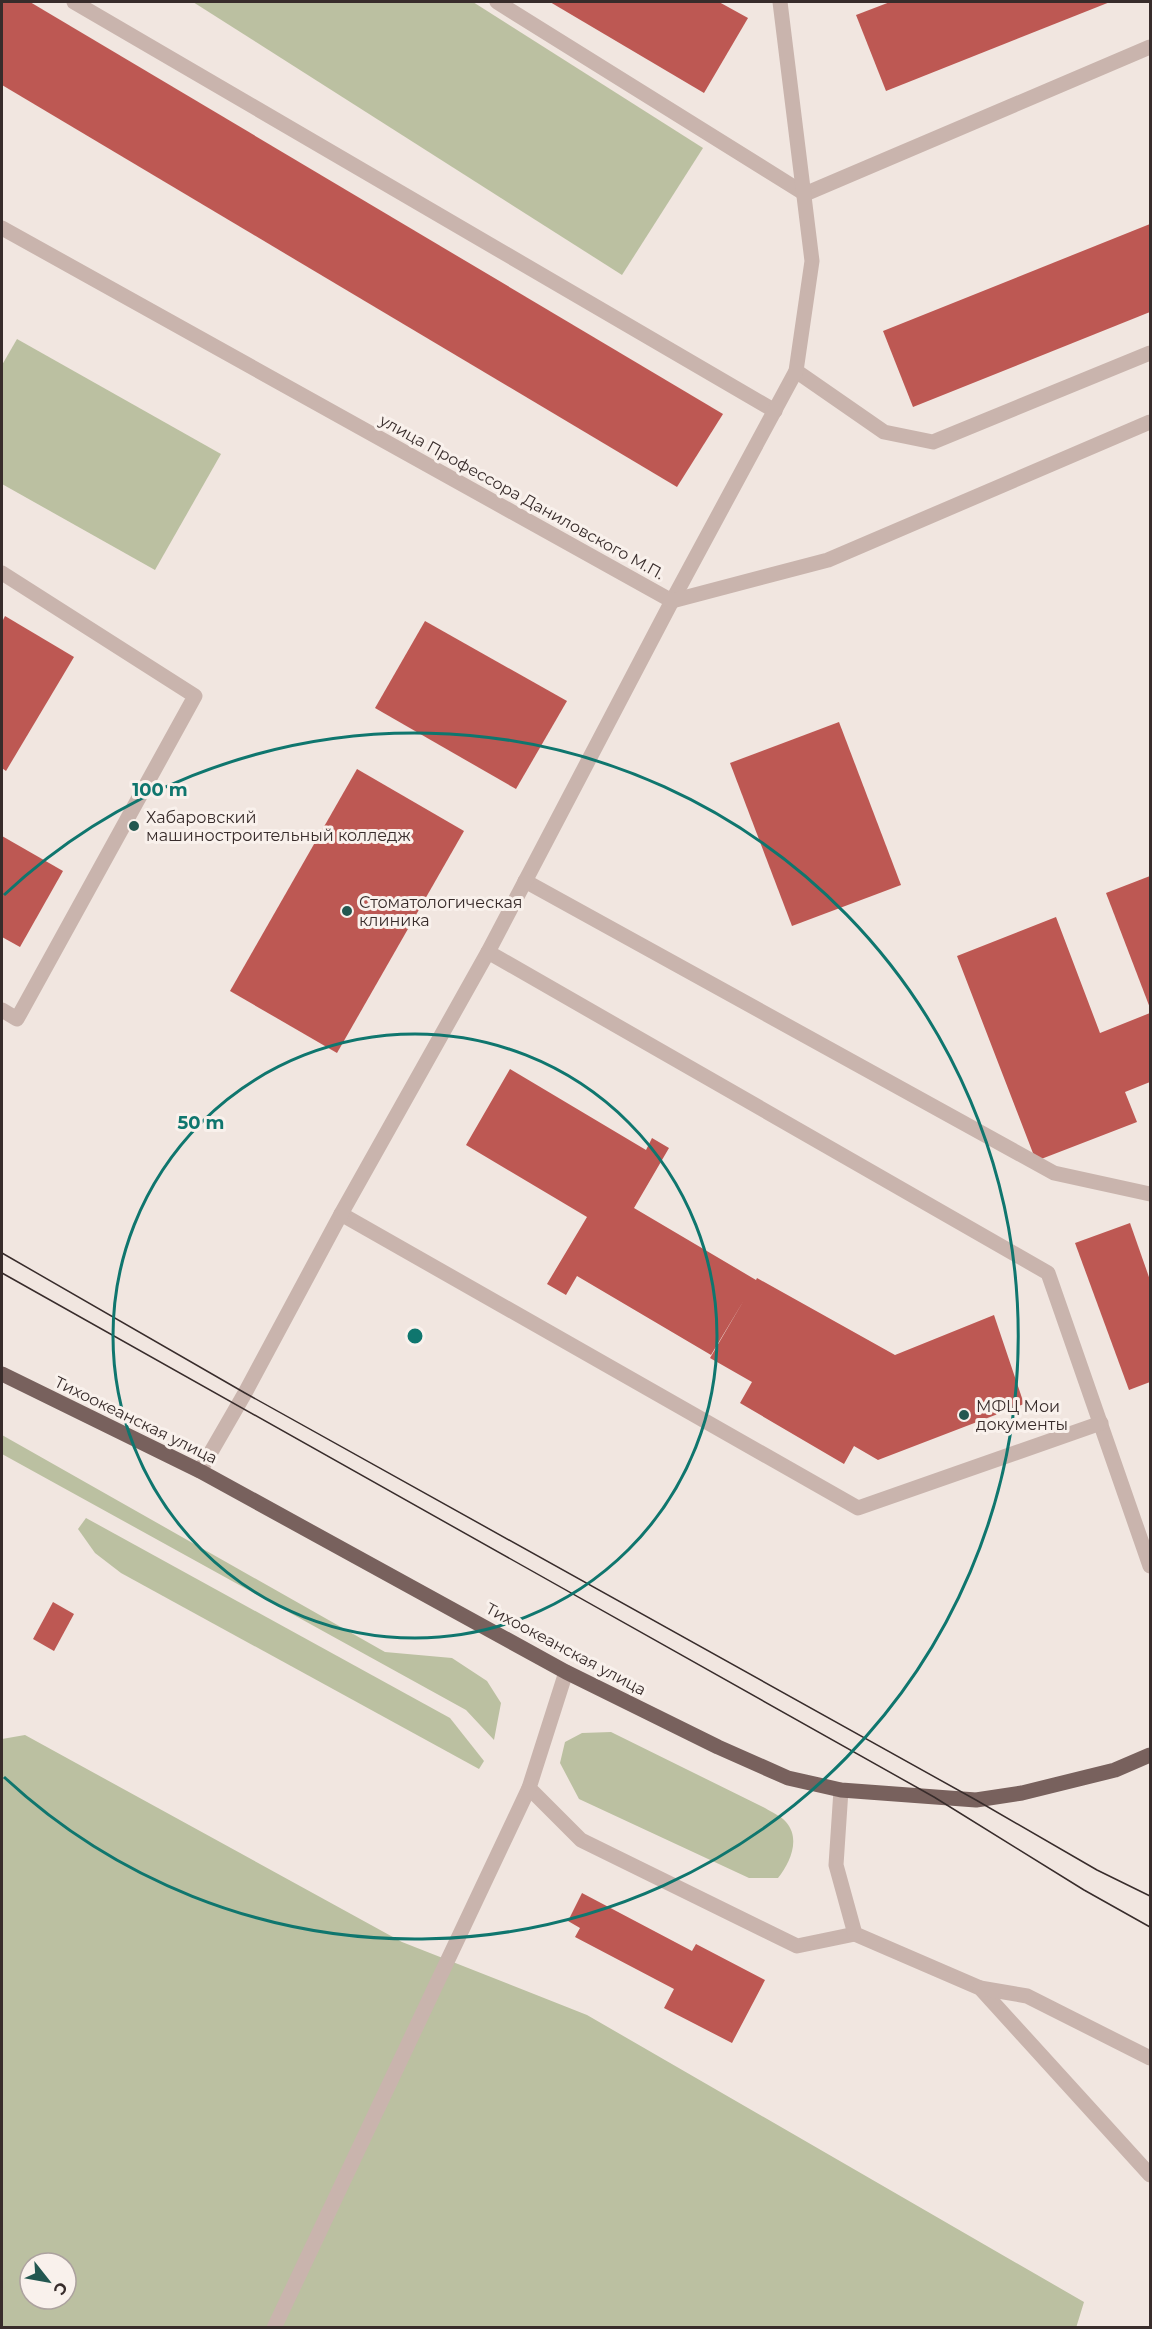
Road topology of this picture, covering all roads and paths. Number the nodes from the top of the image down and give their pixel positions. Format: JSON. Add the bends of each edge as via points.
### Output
{"nodes":[{"id":1,"x":497,"y":2,"type":"edge"},
{"id":2,"x":780,"y":2,"type":"edge"},
{"id":3,"x":79,"y":3,"type":"edge"},
{"id":4,"x":1150,"y":47,"type":"edge"},
{"id":5,"x":805,"y":194,"type":"junction"},
{"id":6,"x":2,"y":228,"type":"edge"},
{"id":7,"x":1150,"y":353,"type":"edge"},
{"id":8,"x":796,"y":371,"type":"junction"},
{"id":9,"x":775,"y":411,"type":"junction"},
{"id":10,"x":1150,"y":422,"type":"edge"},
{"id":11,"x":2,"y":573,"type":"edge"},
{"id":12,"x":672,"y":601,"type":"junction"},
{"id":13,"x":525,"y":881,"type":"junction"},
{"id":14,"x":488,"y":952,"type":"junction"},
{"id":15,"x":2,"y":1010,"type":"edge"},
{"id":16,"x":1150,"y":1194,"type":"edge"},
{"id":17,"x":340,"y":1214,"type":"junction"},
{"id":18,"x":2,"y":1374,"type":"edge"},
{"id":19,"x":1101,"y":1423,"type":"junction"},
{"id":20,"x":200,"y":1471,"type":"junction"},
{"id":21,"x":1150,"y":1566,"type":"edge"},
{"id":22,"x":566,"y":1672,"type":"junction"},
{"id":23,"x":1150,"y":1755,"type":"edge"},
{"id":24,"x":530,"y":1788,"type":"junction"},
{"id":25,"x":841,"y":1790,"type":"junction"},
{"id":26,"x":855,"y":1934,"type":"junction"},
{"id":27,"x":980,"y":1988,"type":"junction"},
{"id":28,"x":1150,"y":2058,"type":"edge"},
{"id":29,"x":1150,"y":2175,"type":"edge"},
{"id":30,"x":274,"y":2328,"type":"edge"}],
"edges":[{"from":1,"to":5,"type":"street"},
{"from":2,"to":5,"type":"street"},
{"from":3,"to":9,"type":"street"},
{"from":4,"to":5,"type":"street"},
{"from":5,"to":8,"type":"street","via":[[812,261]]},
{"from":6,"to":12,"type":"street","name":"улица Профессора Даниловского М.П."},
{"from":7,"to":8,"type":"street","via":[[933,442],[884,432]]},
{"from":8,"to":9,"type":"street"},
{"from":9,"to":12,"type":"street"},
{"from":10,"to":12,"type":"street","name":"улица Профессора Даниловского М.П.","via":[[828,560]]},
{"from":11,"to":15,"type":"street","via":[[195,696],[17,1018]]},
{"from":12,"to":13,"type":"street"},
{"from":13,"to":14,"type":"street"},
{"from":13,"to":16,"type":"street","via":[[1054,1173]]},
{"from":14,"to":17,"type":"street"},
{"from":14,"to":19,"type":"street","via":[[1048,1273]]},
{"from":17,"to":19,"type":"street","via":[[858,1508]]},
{"from":17,"to":20,"type":"street"},
{"from":18,"to":20,"type":"main road","name":"Тихоокеанская улица"},
{"from":19,"to":21,"type":"street"},
{"from":20,"to":22,"type":"main road","name":"Тихоокеанская улица"},
{"from":22,"to":24,"type":"street"},
{"from":22,"to":25,"type":"main road","name":"Тихоокеанская улица","via":[[718,1748],[788,1778]]},
{"from":23,"to":25,"type":"main road","name":"Тихоокеанская улица","via":[[1115,1770],[976,1800]]},
{"from":24,"to":26,"type":"street","via":[[581,1840],[797,1946]]},
{"from":24,"to":30,"type":"street"},
{"from":25,"to":26,"type":"street","via":[[836,1865]]},
{"from":26,"to":27,"type":"street"},
{"from":27,"to":28,"type":"street","via":[[1027,1996]]},
{"from":27,"to":29,"type":"street"}]}
